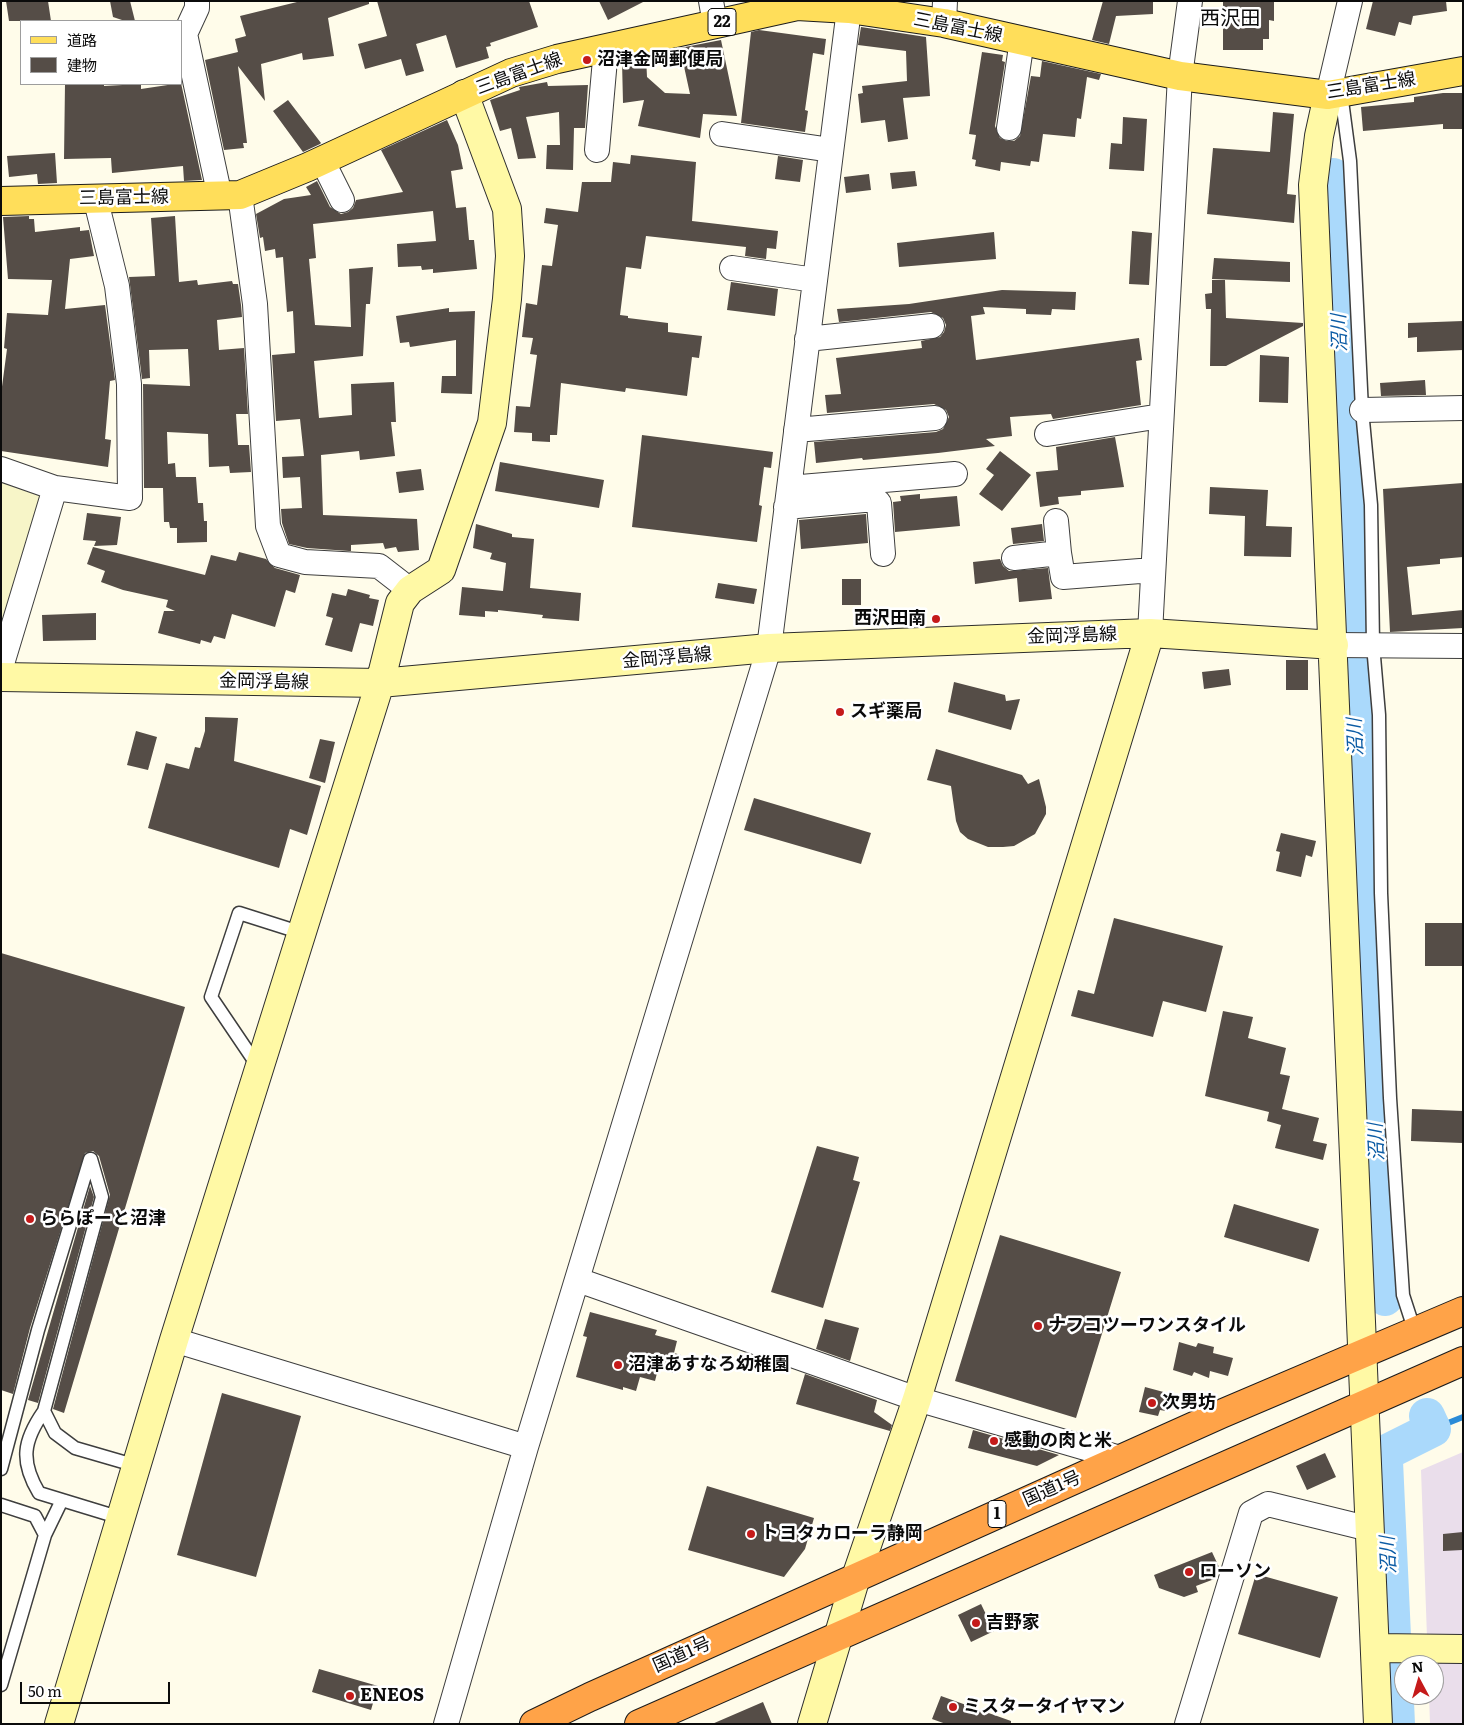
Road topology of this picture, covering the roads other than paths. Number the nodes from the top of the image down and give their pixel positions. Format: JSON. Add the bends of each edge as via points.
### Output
{"nodes":[{"id":1,"x":197,"y":1,"type":"edge"},
{"id":2,"x":1190,"y":1,"type":"edge"},
{"id":3,"x":1350,"y":1,"type":"edge"},
{"id":4,"x":849,"y":9,"type":"junction"},
{"id":5,"x":945,"y":12,"type":"edge"},
{"id":6,"x":713,"y":13,"type":"edge"},
{"id":7,"x":1022,"y":40,"type":"junction"},
{"id":8,"x":606,"y":48,"type":"junction"},
{"id":9,"x":1463,"y":71,"type":"edge"},
{"id":10,"x":1180,"y":76,"type":"junction"},
{"id":11,"x":464,"y":94,"type":"junction"},
{"id":12,"x":1334,"y":94,"type":"junction"},
{"id":13,"x":1009,"y":128,"type":"dead end"},
{"id":14,"x":722,"y":134,"type":"dead end"},
{"id":15,"x":597,"y":150,"type":"dead end"},
{"id":16,"x":831,"y":150,"type":"junction"},
{"id":17,"x":322,"y":160,"type":"junction"},
{"id":18,"x":230,"y":196,"type":"junction"},
{"id":19,"x":95,"y":197,"type":"junction"},
{"id":20,"x":342,"y":200,"type":"dead end"},
{"id":21,"x":1,"y":201,"type":"edge"},
{"id":22,"x":732,"y":268,"type":"dead end"},
{"id":23,"x":815,"y":280,"type":"junction"},
{"id":24,"x":932,"y":326,"type":"dead end"},
{"id":25,"x":807,"y":338,"type":"junction"},
{"id":26,"x":1463,"y":408,"type":"edge"},
{"id":27,"x":1362,"y":410,"type":"junction"},
{"id":28,"x":1161,"y":416,"type":"junction"},
{"id":29,"x":935,"y":418,"type":"dead end"},
{"id":30,"x":796,"y":430,"type":"junction"},
{"id":31,"x":1047,"y":434,"type":"dead end"},
{"id":32,"x":1,"y":469,"type":"edge"},
{"id":33,"x":955,"y":474,"type":"dead end"},
{"id":34,"x":55,"y":488,"type":"junction"},
{"id":35,"x":788,"y":497,"type":"junction"},
{"id":36,"x":1056,"y":521,"type":"dead end"},
{"id":37,"x":1060,"y":553,"type":"junction"},
{"id":38,"x":883,"y":554,"type":"dead end"},
{"id":39,"x":1014,"y":558,"type":"dead end"},
{"id":40,"x":1153,"y":570,"type":"junction"},
{"id":41,"x":410,"y":590,"type":"junction"},
{"id":42,"x":1150,"y":633,"type":"junction"},
{"id":43,"x":1334,"y":645,"type":"junction"},
{"id":44,"x":1373,"y":645,"type":"junction"},
{"id":45,"x":1463,"y":646,"type":"edge"},
{"id":46,"x":769,"y":648,"type":"junction"},
{"id":47,"x":1,"y":667,"type":"edge"},
{"id":48,"x":1,"y":677,"type":"edge"},
{"id":49,"x":380,"y":684,"type":"junction"},
{"id":50,"x":302,"y":933,"type":"junction"},
{"id":51,"x":259,"y":1068,"type":"junction"},
{"id":52,"x":578,"y":1280,"type":"junction"},
{"id":53,"x":1463,"y":1311,"type":"edge"},
{"id":54,"x":1415,"y":1332,"type":"junction"},
{"id":55,"x":174,"y":1340,"type":"junction"},
{"id":56,"x":1362,"y":1354,"type":"junction"},
{"id":57,"x":1463,"y":1361,"type":"edge"},
{"id":58,"x":917,"y":1399,"type":"junction"},
{"id":59,"x":1364,"y":1404,"type":"junction"},
{"id":60,"x":44,"y":1411,"type":"junction"},
{"id":61,"x":526,"y":1447,"type":"junction"},
{"id":62,"x":1120,"y":1458,"type":"junction"},
{"id":63,"x":137,"y":1466,"type":"junction"},
{"id":64,"x":1,"y":1469,"type":"edge"},
{"id":65,"x":62,"y":1500,"type":"junction"},
{"id":66,"x":1,"y":1504,"type":"edge"},
{"id":67,"x":121,"y":1518,"type":"junction"},
{"id":68,"x":1370,"y":1529,"type":"junction"},
{"id":69,"x":45,"y":1535,"type":"junction"},
{"id":70,"x":856,"y":1578,"type":"junction"},
{"id":71,"x":839,"y":1636,"type":"junction"},
{"id":72,"x":1375,"y":1648,"type":"junction"},
{"id":73,"x":1463,"y":1649,"type":"edge"},
{"id":74,"x":1,"y":1685,"type":"edge"},
{"id":75,"x":59,"y":1724,"type":"edge"},
{"id":76,"x":446,"y":1724,"type":"edge"},
{"id":77,"x":534,"y":1724,"type":"edge"},
{"id":78,"x":639,"y":1724,"type":"edge"},
{"id":79,"x":812,"y":1724,"type":"edge"},
{"id":80,"x":1187,"y":1724,"type":"edge"},
{"id":81,"x":1378,"y":1724,"type":"edge"}],
"edges":[{"from":1,"to":18,"type":"street","via":[[185,34]]},
{"from":2,"to":10,"type":"street"},
{"from":3,"to":12,"type":"street"},
{"from":4,"to":5,"type":"main road","name":"三島富士線","number":"22"},
{"from":4,"to":6,"type":"main road","name":"三島富士線","number":"22","via":[[797,6]]},
{"from":4,"to":16,"type":"street"},
{"from":5,"to":7,"type":"main road","name":"三島富士線","number":"22"},
{"from":6,"to":8,"type":"main road","name":"三島富士線","number":"22"},
{"from":7,"to":10,"type":"main road","name":"三島富士線","number":"22"},
{"from":7,"to":13,"type":"street"},
{"from":8,"to":11,"type":"main road","name":"三島富士線","number":"22","via":[[511,73]]},
{"from":8,"to":15,"type":"street"},
{"from":9,"to":12,"type":"main road","name":"三島富士線","number":"22"},
{"from":10,"to":12,"type":"main road","name":"三島富士線","number":"22"},
{"from":10,"to":28,"type":"street"},
{"from":11,"to":17,"type":"main road","name":"三島富士線","number":"22"},
{"from":11,"to":41,"type":"street","via":[[507,209],[510,256],[507,299],[492,424],[441,570]]},
{"from":12,"to":27,"type":"lane","via":[[1352,191]]},
{"from":12,"to":43,"type":"street","via":[[1319,136],[1313,185]]},
{"from":14,"to":16,"type":"street"},
{"from":16,"to":23,"type":"street"},
{"from":17,"to":18,"type":"main road","name":"三島富士線","number":"22"},
{"from":17,"to":20,"type":"street"},
{"from":18,"to":19,"type":"main road","name":"三島富士線","number":"22"},
{"from":18,"to":41,"type":"street","via":[[255,304],[268,526],[279,555],[305,562],[379,566]]},
{"from":19,"to":21,"type":"main road","name":"三島富士線","number":"22"},
{"from":19,"to":34,"type":"street","via":[[117,286],[130,384],[130,498]]},
{"from":22,"to":23,"type":"street"},
{"from":23,"to":25,"type":"street"},
{"from":24,"to":25,"type":"street"},
{"from":25,"to":30,"type":"street"},
{"from":26,"to":27,"type":"street"},
{"from":27,"to":44,"type":"lane","via":[[1371,504]]},
{"from":28,"to":31,"type":"street"},
{"from":28,"to":40,"type":"street"},
{"from":29,"to":30,"type":"street"},
{"from":30,"to":35,"type":"street"},
{"from":32,"to":34,"type":"street"},
{"from":33,"to":35,"type":"street"},
{"from":34,"to":47,"type":"street"},
{"from":35,"to":38,"type":"street","via":[[875,499],[879,503]]},
{"from":35,"to":46,"type":"street"},
{"from":36,"to":37,"type":"street"},
{"from":37,"to":39,"type":"street"},
{"from":37,"to":40,"type":"street","via":[[1063,577]]},
{"from":40,"to":42,"type":"street"},
{"from":41,"to":49,"type":"street","via":[[400,602]]},
{"from":42,"to":43,"type":"street","name":"金岡浮島線"},
{"from":42,"to":46,"type":"street","name":"金岡浮島線"},
{"from":42,"to":58,"type":"street"},
{"from":43,"to":44,"type":"street"},
{"from":43,"to":56,"type":"street"},
{"from":44,"to":45,"type":"street"},
{"from":44,"to":54,"type":"lane","via":[[1379,714],[1381,893],[1390,1098],[1403,1295]]},
{"from":46,"to":49,"type":"street","name":"金岡浮島線"},
{"from":46,"to":52,"type":"street"},
{"from":48,"to":49,"type":"street","name":"金岡浮島線"},
{"from":49,"to":50,"type":"street"},
{"from":50,"to":51,"type":"street"},
{"from":50,"to":51,"type":"lane","via":[[239,913],[211,997]]},
{"from":51,"to":55,"type":"street"},
{"from":52,"to":58,"type":"street"},
{"from":52,"to":61,"type":"street"},
{"from":53,"to":54,"type":"highway","name":"国道1号","number":"1"},
{"from":54,"to":56,"type":"highway","name":"国道1号","number":"1"},
{"from":55,"to":61,"type":"street"},
{"from":55,"to":63,"type":"street"},
{"from":56,"to":59,"type":"street"},
{"from":56,"to":62,"type":"highway","name":"国道1号","number":"1"},
{"from":57,"to":59,"type":"highway"},
{"from":58,"to":62,"type":"street"},
{"from":58,"to":70,"type":"street"},
{"from":59,"to":68,"type":"street"},
{"from":59,"to":71,"type":"highway"},
{"from":60,"to":63,"type":"lane","via":[[55,1433],[75,1448]]},
{"from":60,"to":64,"type":"lane","via":[[102,1197],[91,1159],[38,1330]]},
{"from":60,"to":65,"type":"lane","via":[[31,1429],[26,1456],[28,1474],[39,1492]]},
{"from":61,"to":76,"type":"street"},
{"from":62,"to":70,"type":"highway","name":"国道1号","number":"1"},
{"from":63,"to":67,"type":"street"},
{"from":65,"to":67,"type":"lane"},
{"from":65,"to":69,"type":"lane"},
{"from":66,"to":69,"type":"lane","via":[[35,1516]]},
{"from":67,"to":75,"type":"street"},
{"from":68,"to":72,"type":"street"},
{"from":68,"to":80,"type":"street","via":[[1268,1504],[1251,1513]]},
{"from":69,"to":74,"type":"lane"},
{"from":70,"to":71,"type":"street"},
{"from":70,"to":77,"type":"highway","name":"国道1号","number":"1"},
{"from":71,"to":78,"type":"highway"},
{"from":71,"to":79,"type":"street"},
{"from":72,"to":73,"type":"street"},
{"from":72,"to":81,"type":"street"}]}
